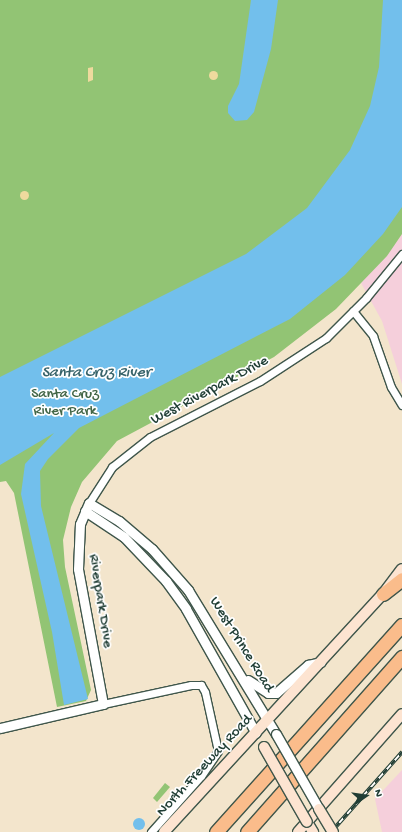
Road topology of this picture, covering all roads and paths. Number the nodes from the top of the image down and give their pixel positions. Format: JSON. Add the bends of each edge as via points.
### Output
{"nodes":[{"id":1,"x":402,"y":254,"type":"edge"},
{"id":2,"x":353,"y":311,"type":"junction"},
{"id":3,"x":402,"y":405,"type":"edge"},
{"id":4,"x":87,"y":507,"type":"junction"},
{"id":5,"x":402,"y":569,"type":"edge"},
{"id":6,"x":402,"y":578,"type":"edge"},
{"id":7,"x":383,"y":594,"type":"junction"},
{"id":8,"x":402,"y":625,"type":"edge"},
{"id":9,"x":402,"y":657,"type":"edge"},
{"id":10,"x":321,"y":662,"type":"junction"},
{"id":11,"x":242,"y":675,"type":"junction"},
{"id":12,"x":103,"y":704,"type":"junction"},
{"id":13,"x":402,"y":714,"type":"edge"},
{"id":14,"x":268,"y":720,"type":"junction"},
{"id":15,"x":0,"y":728,"type":"edge"},
{"id":16,"x":256,"y":733,"type":"junction"},
{"id":17,"x":319,"y":809,"type":"junction"},
{"id":18,"x":307,"y":822,"type":"junction"},
{"id":19,"x":151,"y":832,"type":"edge"},
{"id":20,"x":164,"y":832,"type":"edge"},
{"id":21,"x":216,"y":832,"type":"edge"},
{"id":22,"x":247,"y":832,"type":"edge"},
{"id":23,"x":298,"y":832,"type":"edge"},
{"id":24,"x":313,"y":832,"type":"edge"},
{"id":25,"x":333,"y":832,"type":"edge"}],
"edges":[{"from":1,"to":2,"type":"street","name":"West Riverpark Drive"},
{"from":2,"to":3,"type":"street","via":[[373,336],[391,387]]},
{"from":2,"to":4,"type":"street","name":"West Riverpark Drive","via":[[326,338],[260,382],[150,437],[128,453],[104,477]]},
{"from":4,"to":11,"type":"street","name":"West Prince Road","via":[[119,521],[157,555],[192,596]]},
{"from":4,"to":12,"type":"street","name":"Riverpark Drive","via":[[78,542],[78,569]]},
{"from":4,"to":16,"type":"street","name":"West Prince Road","via":[[124,537],[166,581],[186,609]]},
{"from":5,"to":7,"type":"main road","name":"North Freeway Road"},
{"from":6,"to":7,"type":"highway"},
{"from":7,"to":10,"type":"main road","name":"North Freeway Road"},
{"from":8,"to":21,"type":"highway"},
{"from":9,"to":22,"type":"highway"},
{"from":10,"to":11,"type":"street","via":[[308,665],[276,693],[255,687]]},
{"from":10,"to":14,"type":"main road","name":"North Freeway Road"},
{"from":11,"to":14,"type":"street","name":"West Prince Road"},
{"from":12,"to":15,"type":"street"},
{"from":12,"to":19,"type":"street","via":[[201,685],[218,751],[201,776]]},
{"from":13,"to":17,"type":"main road"},
{"from":14,"to":16,"type":"main road","name":"North Freeway Road"},
{"from":14,"to":17,"type":"street","name":"West Prince Road","bridge":true},
{"from":16,"to":18,"type":"main road","name":"West Prince Road","bridge":true},
{"from":16,"to":20,"type":"main road","name":"North Freeway Road"},
{"from":17,"to":18,"type":"main road"},
{"from":17,"to":25,"type":"main road","name":"West Prince Road","bridge":true},
{"from":18,"to":23,"type":"main road"},
{"from":18,"to":24,"type":"main road","name":"West Prince Road"}]}
